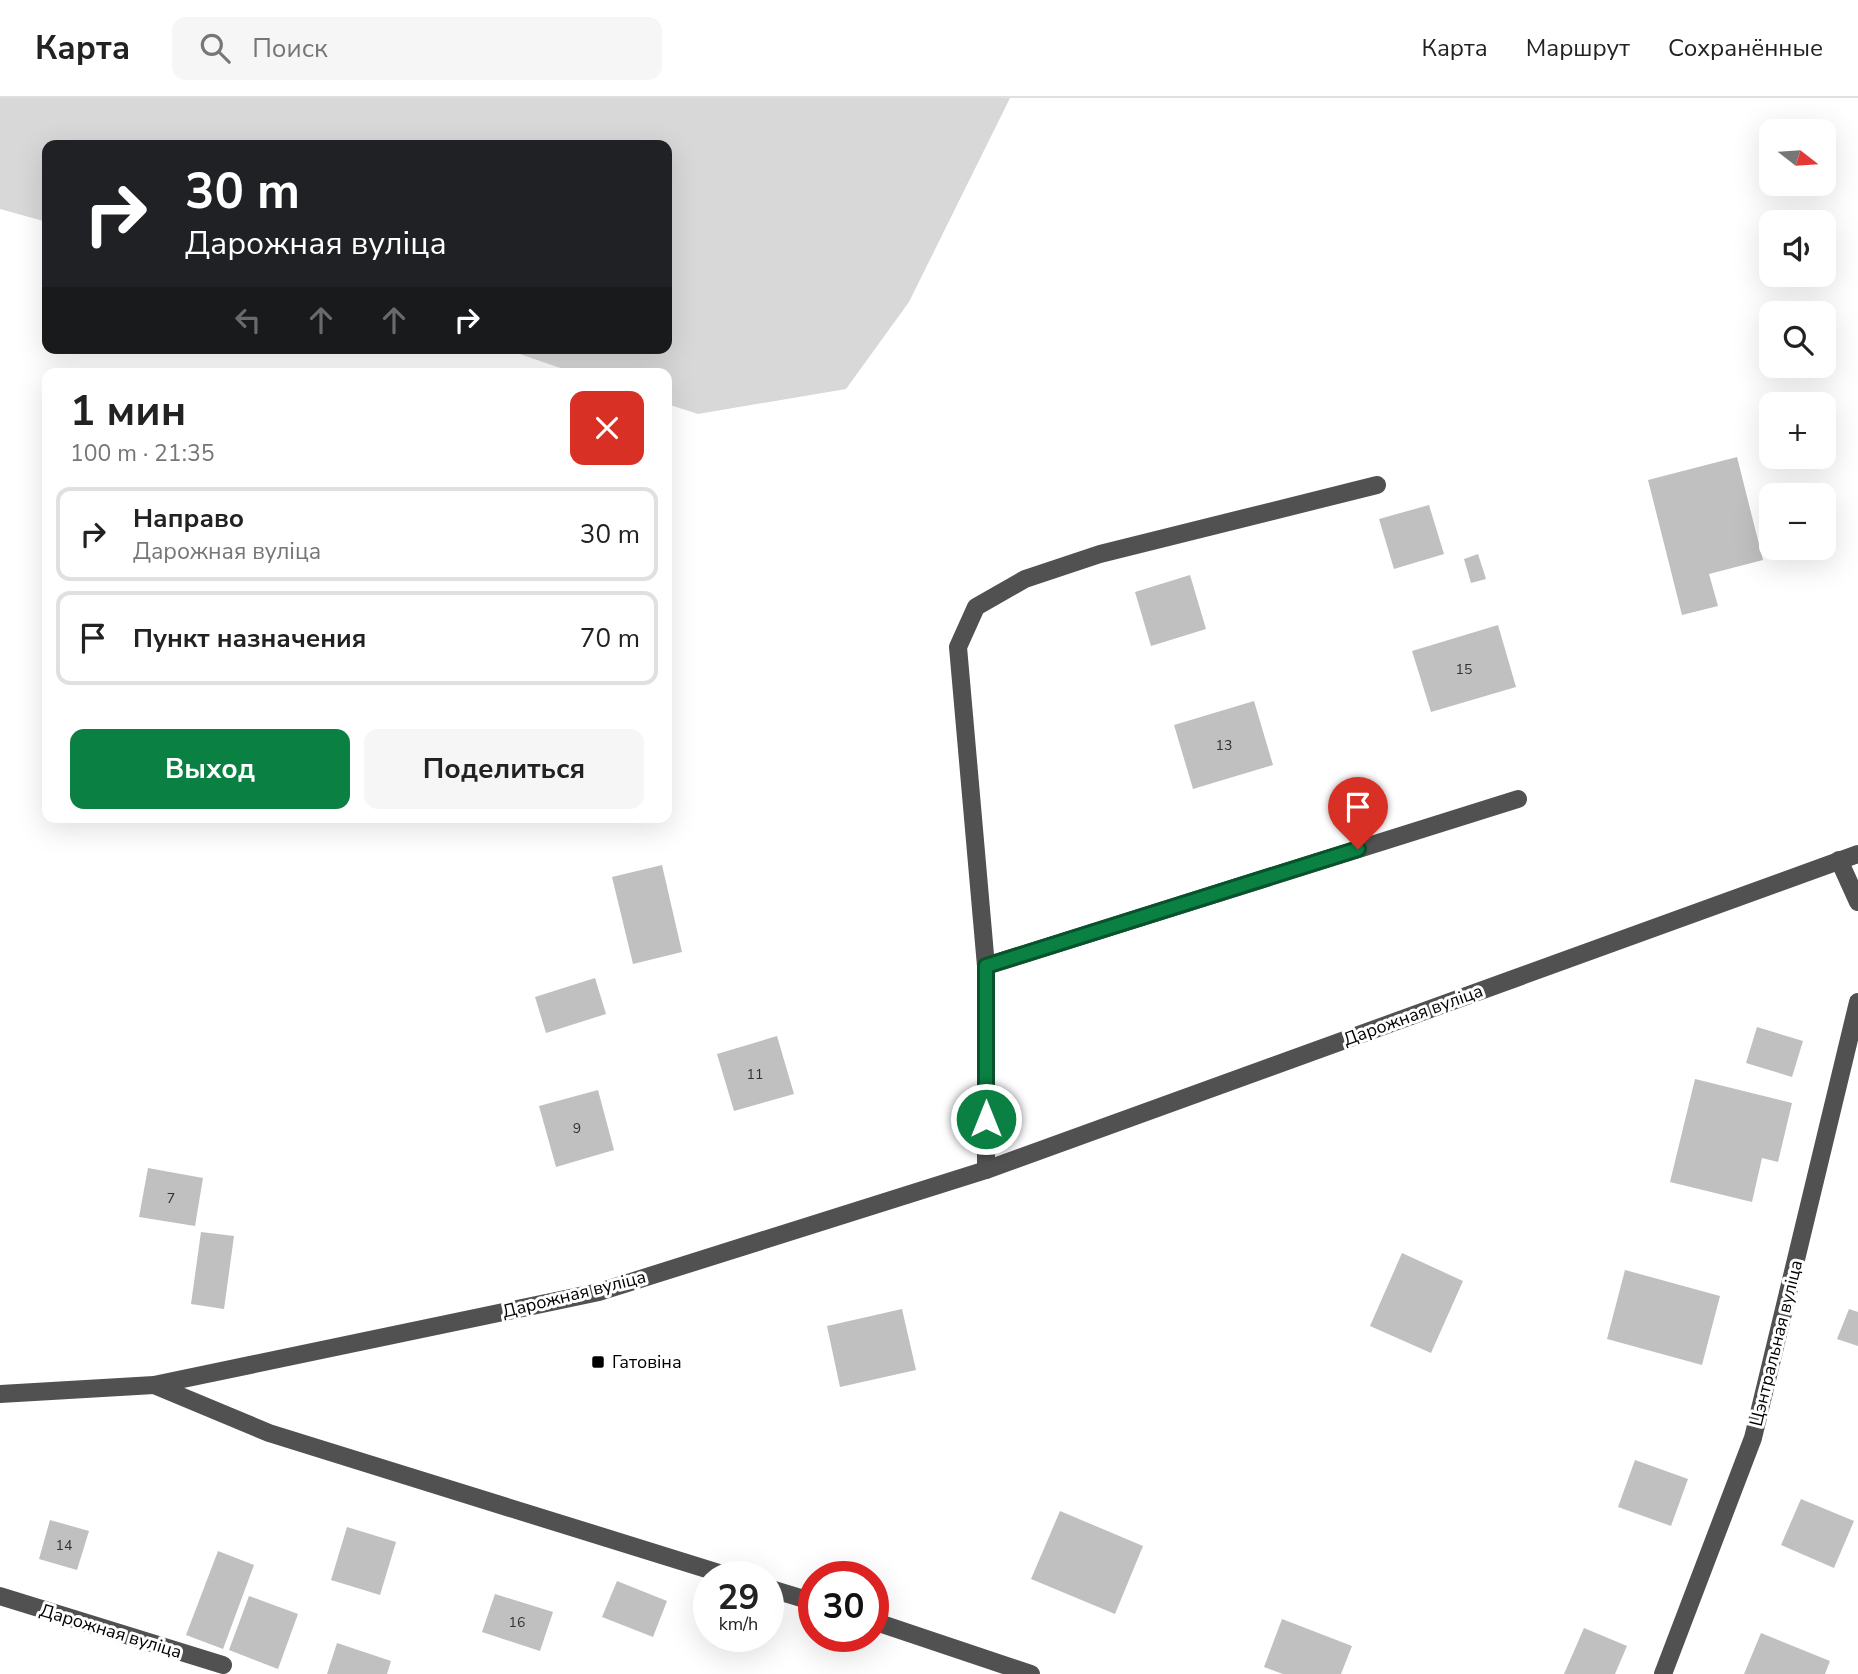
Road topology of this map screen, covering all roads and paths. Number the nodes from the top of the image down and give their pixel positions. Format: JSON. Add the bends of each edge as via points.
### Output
{"nodes":[{"id":1,"x":1377,"y":485,"type":"dead end"},
{"id":2,"x":1518,"y":799,"type":"dead end"},
{"id":3,"x":1858,"y":854,"type":"edge"},
{"id":4,"x":1839,"y":860,"type":"junction"},
{"id":5,"x":1858,"y":902,"type":"edge"},
{"id":6,"x":986,"y":966,"type":"junction"},
{"id":7,"x":1858,"y":1002,"type":"edge"},
{"id":8,"x":986,"y":1170,"type":"junction"},
{"id":9,"x":154,"y":1385,"type":"junction"},
{"id":10,"x":0,"y":1394,"type":"edge"},
{"id":11,"x":693,"y":1564,"type":"edge"},
{"id":12,"x":0,"y":1596,"type":"edge"},
{"id":13,"x":889,"y":1625,"type":"edge"},
{"id":14,"x":223,"y":1665,"type":"dead end"},
{"id":15,"x":1031,"y":1674,"type":"edge"},
{"id":16,"x":1663,"y":1674,"type":"edge"}],
"edges":[{"from":1,"to":6,"type":"street","via":[[1100,554],[1025,579],[976,607],[958,647]]},
{"from":2,"to":6,"type":"street"},
{"from":3,"to":4,"type":"street","name":"Дарожная вуліца"},
{"from":4,"to":5,"type":"street"},
{"from":4,"to":8,"type":"street","name":"Дарожная вуліца"},
{"from":6,"to":8,"type":"street"},
{"from":7,"to":16,"type":"street","name":"Цэнтральная вуліца","via":[[1753,1438]]},
{"from":8,"to":9,"type":"street","name":"Дарожная вуліца","via":[[599,1292]]},
{"from":9,"to":10,"type":"street","name":"Дарожная вуліца"},
{"from":9,"to":11,"type":"street","name":"Дарожная вуліца","via":[[269,1433]]},
{"from":12,"to":14,"type":"street","name":"Дарожная вуліца"},
{"from":13,"to":15,"type":"street"}]}
